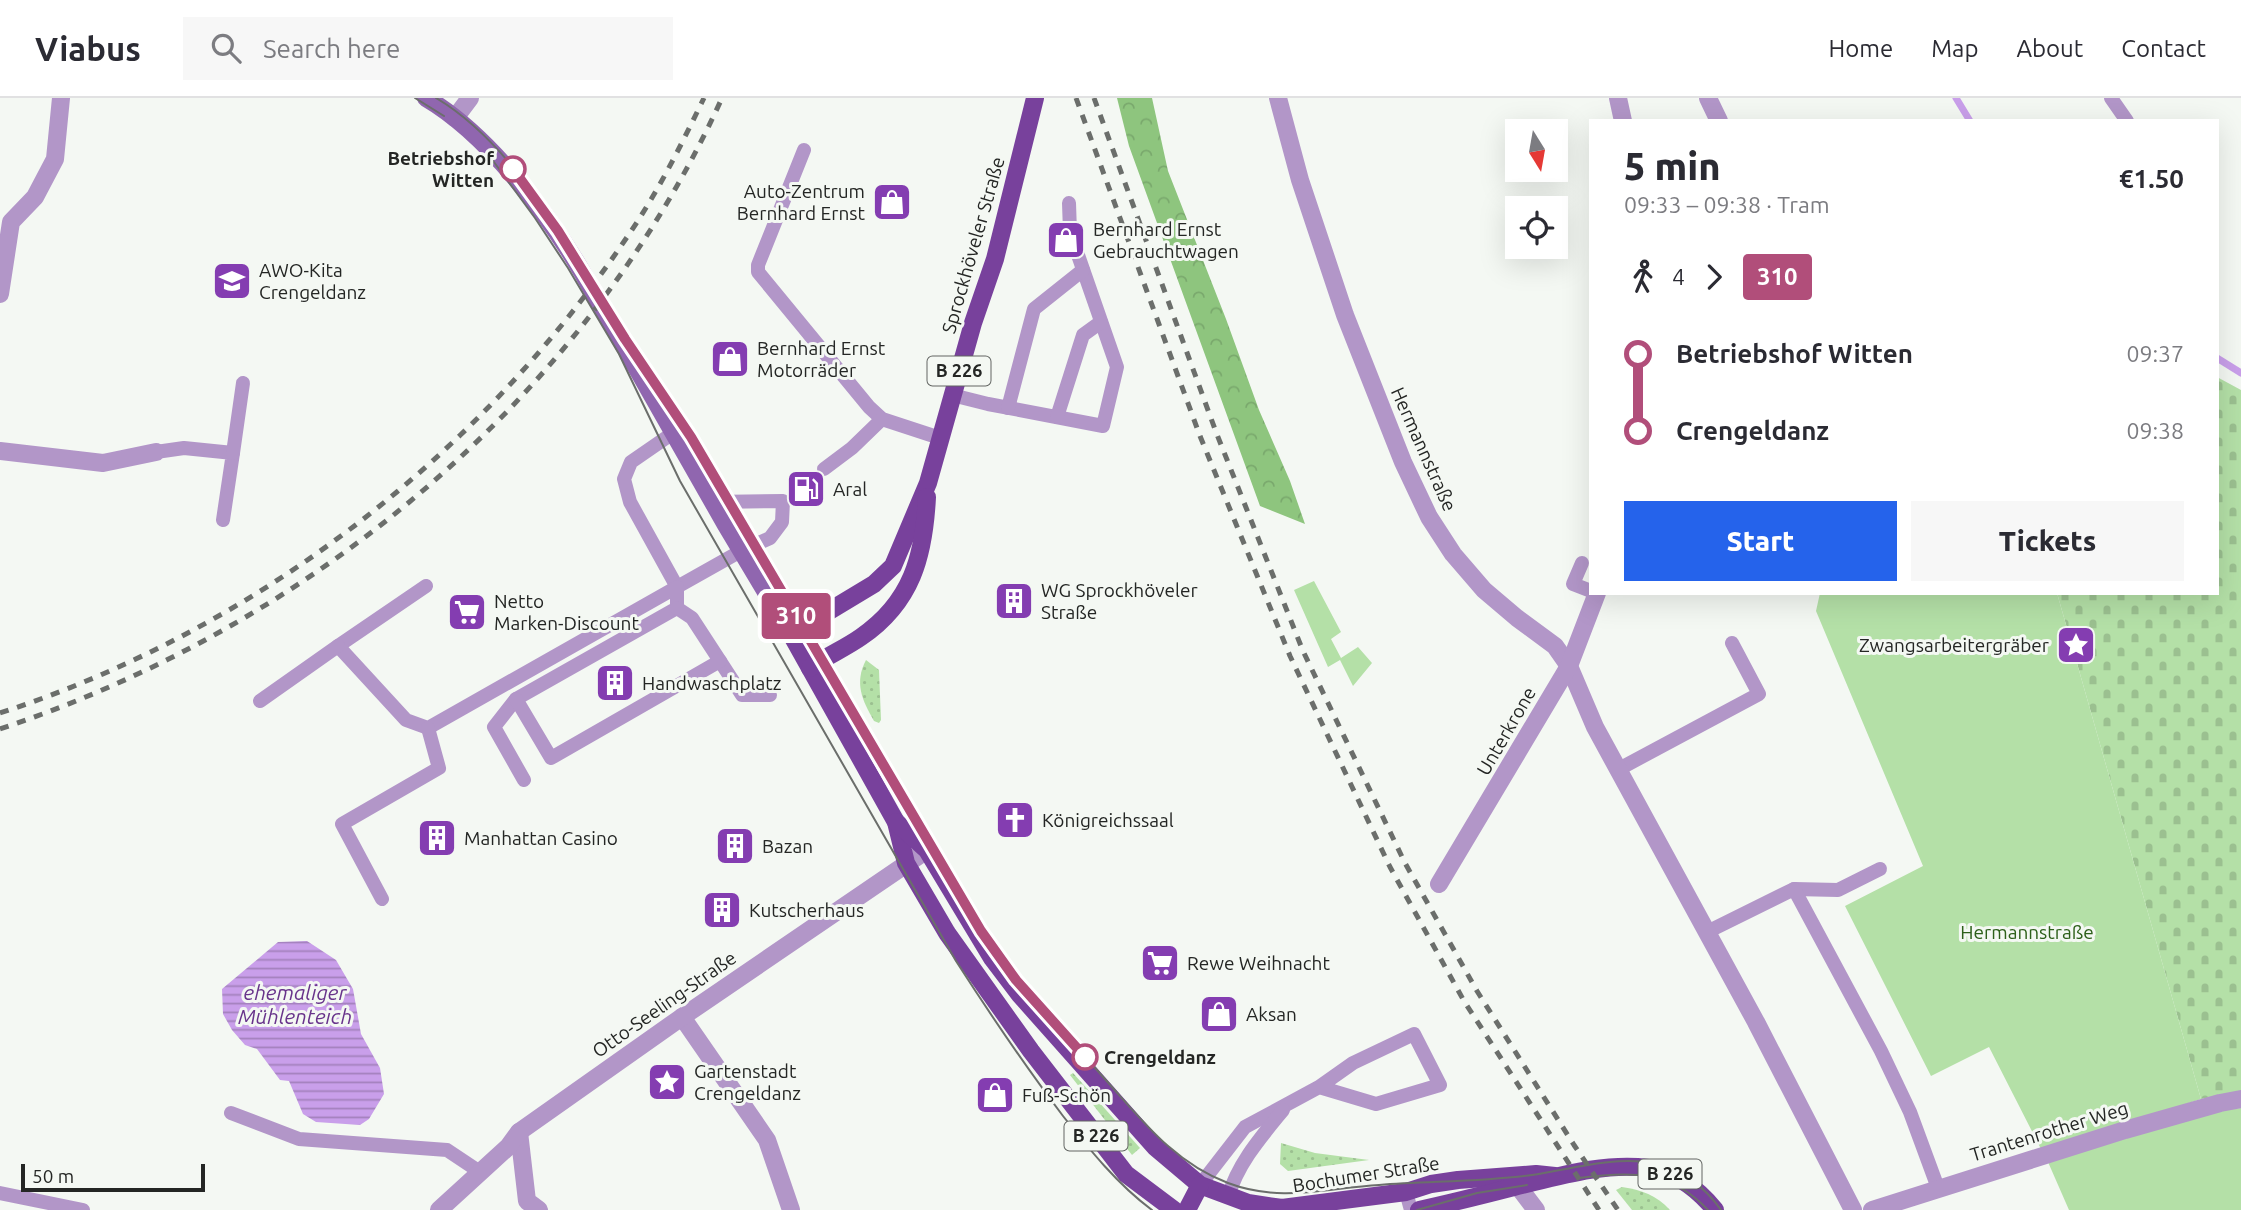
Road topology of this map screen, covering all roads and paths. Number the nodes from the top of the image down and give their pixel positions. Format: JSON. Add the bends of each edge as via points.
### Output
{"nodes":[{"id":1,"x":61,"y":98,"type":"edge"},
{"id":2,"x":426,"y":98,"type":"edge"},
{"id":3,"x":470,"y":98,"type":"edge"},
{"id":4,"x":1035,"y":98,"type":"edge"},
{"id":5,"x":1278,"y":98,"type":"edge"},
{"id":6,"x":1618,"y":98,"type":"edge"},
{"id":7,"x":1708,"y":98,"type":"edge"},
{"id":8,"x":2111,"y":98,"type":"edge"},
{"id":9,"x":455,"y":118,"type":"junction"},
{"id":10,"x":1623,"y":119,"type":"edge"},
{"id":11,"x":1718,"y":119,"type":"edge"},
{"id":12,"x":2126,"y":119,"type":"edge"},
{"id":13,"x":804,"y":150,"type":"dead end"},
{"id":14,"x":1069,"y":203,"type":"dead end"},
{"id":15,"x":1083,"y":270,"type":"junction"},
{"id":16,"x":0,"y":294,"type":"edge"},
{"id":17,"x":1101,"y":322,"type":"junction"},
{"id":18,"x":243,"y":383,"type":"dead end"},
{"id":19,"x":952,"y":395,"type":"junction"},
{"id":20,"x":1008,"y":408,"type":"junction"},
{"id":21,"x":1057,"y":417,"type":"junction"},
{"id":22,"x":882,"y":419,"type":"junction"},
{"id":23,"x":673,"y":433,"type":"junction"},
{"id":24,"x":940,"y":438,"type":"junction"},
{"id":25,"x":0,"y":451,"type":"edge"},
{"id":26,"x":156,"y":452,"type":"joint"},
{"id":27,"x":233,"y":453,"type":"junction"},
{"id":28,"x":824,"y":469,"type":"dead end"},
{"id":29,"x":928,"y":483,"type":"junction"},
{"id":30,"x":712,"y":502,"type":"junction"},
{"id":31,"x":223,"y":520,"type":"dead end"},
{"id":32,"x":741,"y":551,"type":"junction"},
{"id":33,"x":1582,"y":563,"type":"dead end"},
{"id":34,"x":426,"y":586,"type":"dead end"},
{"id":35,"x":677,"y":587,"type":"junction"},
{"id":36,"x":1589,"y":591,"type":"edge"},
{"id":37,"x":1596,"y":595,"type":"edge"},
{"id":38,"x":677,"y":608,"type":"junction"},
{"id":39,"x":791,"y":634,"type":"junction"},
{"id":40,"x":1732,"y":643,"type":"dead end"},
{"id":41,"x":338,"y":646,"type":"junction"},
{"id":42,"x":720,"y":662,"type":"junction"},
{"id":43,"x":1569,"y":666,"type":"junction"},
{"id":44,"x":810,"y":668,"type":"junction"},
{"id":45,"x":770,"y":695,"type":"dead end"},
{"id":46,"x":516,"y":699,"type":"junction"},
{"id":47,"x":260,"y":701,"type":"dead end"},
{"id":48,"x":428,"y":728,"type":"junction"},
{"id":49,"x":1619,"y":769,"type":"junction"},
{"id":50,"x":524,"y":780,"type":"dead end"},
{"id":51,"x":896,"y":822,"type":"junction"},
{"id":52,"x":927,"y":850,"type":"junction"},
{"id":53,"x":906,"y":863,"type":"junction"},
{"id":54,"x":1880,"y":869,"type":"dead end"},
{"id":55,"x":1438,"y":884,"type":"dead end"},
{"id":56,"x":1794,"y":889,"type":"junction"},
{"id":57,"x":382,"y":899,"type":"dead end"},
{"id":58,"x":1707,"y":932,"type":"junction"},
{"id":59,"x":1020,"y":995,"type":"junction"},
{"id":60,"x":1001,"y":1010,"type":"junction"},
{"id":61,"x":682,"y":1017,"type":"junction"},
{"id":62,"x":1319,"y":1087,"type":"junction"},
{"id":63,"x":2241,"y":1099,"type":"edge"},
{"id":64,"x":1290,"y":1102,"type":"junction"},
{"id":65,"x":231,"y":1113,"type":"dead end"},
{"id":66,"x":519,"y":1132,"type":"junction"},
{"id":67,"x":480,"y":1172,"type":"junction"},
{"id":68,"x":1515,"y":1182,"type":"junction"},
{"id":69,"x":1200,"y":1185,"type":"junction"},
{"id":70,"x":1938,"y":1188,"type":"junction"},
{"id":71,"x":1406,"y":1192,"type":"junction"},
{"id":72,"x":0,"y":1193,"type":"edge"},
{"id":73,"x":1226,"y":1203,"type":"edge"},
{"id":74,"x":83,"y":1210,"type":"edge"},
{"id":75,"x":439,"y":1210,"type":"edge"},
{"id":76,"x":539,"y":1210,"type":"edge"},
{"id":77,"x":791,"y":1210,"type":"edge"},
{"id":78,"x":1174,"y":1210,"type":"edge"},
{"id":79,"x":1187,"y":1210,"type":"edge"},
{"id":80,"x":1411,"y":1210,"type":"edge"},
{"id":81,"x":1419,"y":1210,"type":"edge"},
{"id":82,"x":1536,"y":1210,"type":"edge"},
{"id":83,"x":1715,"y":1210,"type":"edge"},
{"id":84,"x":1853,"y":1210,"type":"edge"},
{"id":85,"x":1872,"y":1210,"type":"edge"}],
"edges":[{"from":1,"to":16,"type":"street","via":[[55,159],[35,197],[11,222]]},
{"from":2,"to":9,"type":"main road"},
{"from":3,"to":9,"type":"street"},
{"from":4,"to":19,"type":"main road","name":"Sprockhöveler Straße","number":"B 226","via":[[995,259]]},
{"from":5,"to":43,"type":"street","name":"Hermannstraße","via":[[1345,315],[1429,517],[1484,590],[1555,646]]},
{"from":6,"to":10,"type":"street"},
{"from":7,"to":11,"type":"street"},
{"from":8,"to":12,"type":"lane"},
{"from":9,"to":23,"type":"main road","via":[[507,168],[560,239]]},
{"from":13,"to":22,"type":"lane","via":[[758,272]]},
{"from":14,"to":15,"type":"lane","via":[[1070,232]]},
{"from":15,"to":17,"type":"lane"},
{"from":15,"to":20,"type":"lane","via":[[1034,309]]},
{"from":17,"to":21,"type":"lane","via":[[1083,335]]},
{"from":17,"to":21,"type":"lane","via":[[1116,367],[1103,426]]},
{"from":18,"to":27,"type":"lane"},
{"from":19,"to":20,"type":"lane"},
{"from":19,"to":24,"type":"main road","name":"Sprockhöveler Straße","number":"B 226"},
{"from":20,"to":21,"type":"lane"},
{"from":22,"to":24,"type":"lane"},
{"from":22,"to":28,"type":"lane"},
{"from":23,"to":30,"type":"main road"},
{"from":23,"to":35,"type":"lane","via":[[631,462],[624,479],[630,502]]},
{"from":24,"to":29,"type":"main road","name":"Sprockhöveler Straße","number":"B 226"},
{"from":25,"to":26,"type":"street","via":[[103,463]]},
{"from":26,"to":27,"type":"lane","via":[[184,448]]},
{"from":27,"to":31,"type":"lane"},
{"from":29,"to":39,"type":"main road","name":"Sprockhöveler Straße","number":"B 226","via":[[893,566],[874,584]]},
{"from":29,"to":44,"type":"main road","name":"Sprockhöveler Straße","via":[[923,540],[907,589],[896,606],[861,637]]},
{"from":30,"to":32,"type":"main road"},
{"from":30,"to":32,"type":"lane","via":[[783,501],[782,522],[770,538]]},
{"from":32,"to":35,"type":"lane"},
{"from":32,"to":39,"type":"main road"},
{"from":33,"to":36,"type":"lane","via":[[1571,589]]},
{"from":34,"to":41,"type":"lane"},
{"from":35,"to":38,"type":"lane"},
{"from":35,"to":48,"type":"lane"},
{"from":37,"to":43,"type":"street","name":"Unterkrone"},
{"from":38,"to":42,"type":"lane","via":[[692,618]]},
{"from":38,"to":46,"type":"lane"},
{"from":39,"to":44,"type":"main road","number":"B 226"},
{"from":40,"to":49,"type":"lane","via":[[1759,694]]},
{"from":41,"to":47,"type":"lane"},
{"from":41,"to":48,"type":"lane","via":[[406,720]]},
{"from":42,"to":45,"type":"lane","via":[[742,695]]},
{"from":42,"to":46,"type":"lane","via":[[551,758]]},
{"from":43,"to":49,"type":"street","name":"Hermannstraße"},
{"from":43,"to":55,"type":"street","name":"Unterkrone"},
{"from":44,"to":51,"type":"main road","number":"B 226"},
{"from":46,"to":50,"type":"lane","via":[[494,727]]},
{"from":48,"to":57,"type":"lane","via":[[439,768],[342,824]]},
{"from":49,"to":58,"type":"street","name":"Hermannstraße"},
{"from":51,"to":52,"type":"main road","number":"B 226"},
{"from":51,"to":53,"type":"main road","number":"B 226"},
{"from":52,"to":53,"type":"street","name":"Otto-Seeling-Straße"},
{"from":52,"to":59,"type":"main road","number":"B 226","via":[[992,958]]},
{"from":53,"to":60,"type":"main road","number":"B 226","via":[[947,933]]},
{"from":53,"to":61,"type":"street","name":"Otto-Seeling-Straße"},
{"from":54,"to":56,"type":"lane","via":[[1838,890]]},
{"from":56,"to":58,"type":"lane"},
{"from":56,"to":70,"type":"lane","via":[[1904,1100]]},
{"from":58,"to":84,"type":"street","name":"Hermannstraße"},
{"from":59,"to":60,"type":"lane"},
{"from":59,"to":69,"type":"main road","number":"B 226","via":[[1155,1147]]},
{"from":60,"to":78,"type":"main road","number":"B 226","via":[[1126,1174]]},
{"from":61,"to":66,"type":"street","name":"Otto-Seeling-Straße"},
{"from":61,"to":77,"type":"street","via":[[767,1140]]},
{"from":62,"to":62,"type":"lane","via":[[1376,1104],[1440,1085],[1414,1034],[1353,1063]]},
{"from":62,"to":64,"type":"lane"},
{"from":63,"to":70,"type":"street","name":"Trantenrother Weg"},
{"from":64,"to":69,"type":"lane","via":[[1245,1128]]},
{"from":64,"to":73,"type":"lane","via":[[1238,1170]]},
{"from":65,"to":67,"type":"lane","via":[[299,1139],[447,1150]]},
{"from":66,"to":67,"type":"street","name":"Otto-Seeling-Straße"},
{"from":66,"to":76,"type":"street","via":[[527,1201]]},
{"from":67,"to":75,"type":"street","name":"Otto-Seeling-Straße"},
{"from":68,"to":71,"type":"main road","name":"Bochumer Straße","number":"B 226","via":[[1432,1184]]},
{"from":68,"to":81,"type":"main road","name":"Bochumer Straße","number":"B 226"},
{"from":68,"to":82,"type":"street"},
{"from":68,"to":83,"type":"main road","name":"Bochumer Straße","number":"B 226","via":[[1536,1174],[1649,1168],[1688,1184]]},
{"from":69,"to":73,"type":"main road","number":"B 226"},
{"from":69,"to":79,"type":"main road"},
{"from":70,"to":85,"type":"street","name":"Trantenrother Weg"},
{"from":71,"to":73,"type":"main road","name":"Bochumer Straße","number":"B 226","via":[[1282,1208]]},
{"from":71,"to":80,"type":"lane"},
{"from":72,"to":74,"type":"lane"}]}
